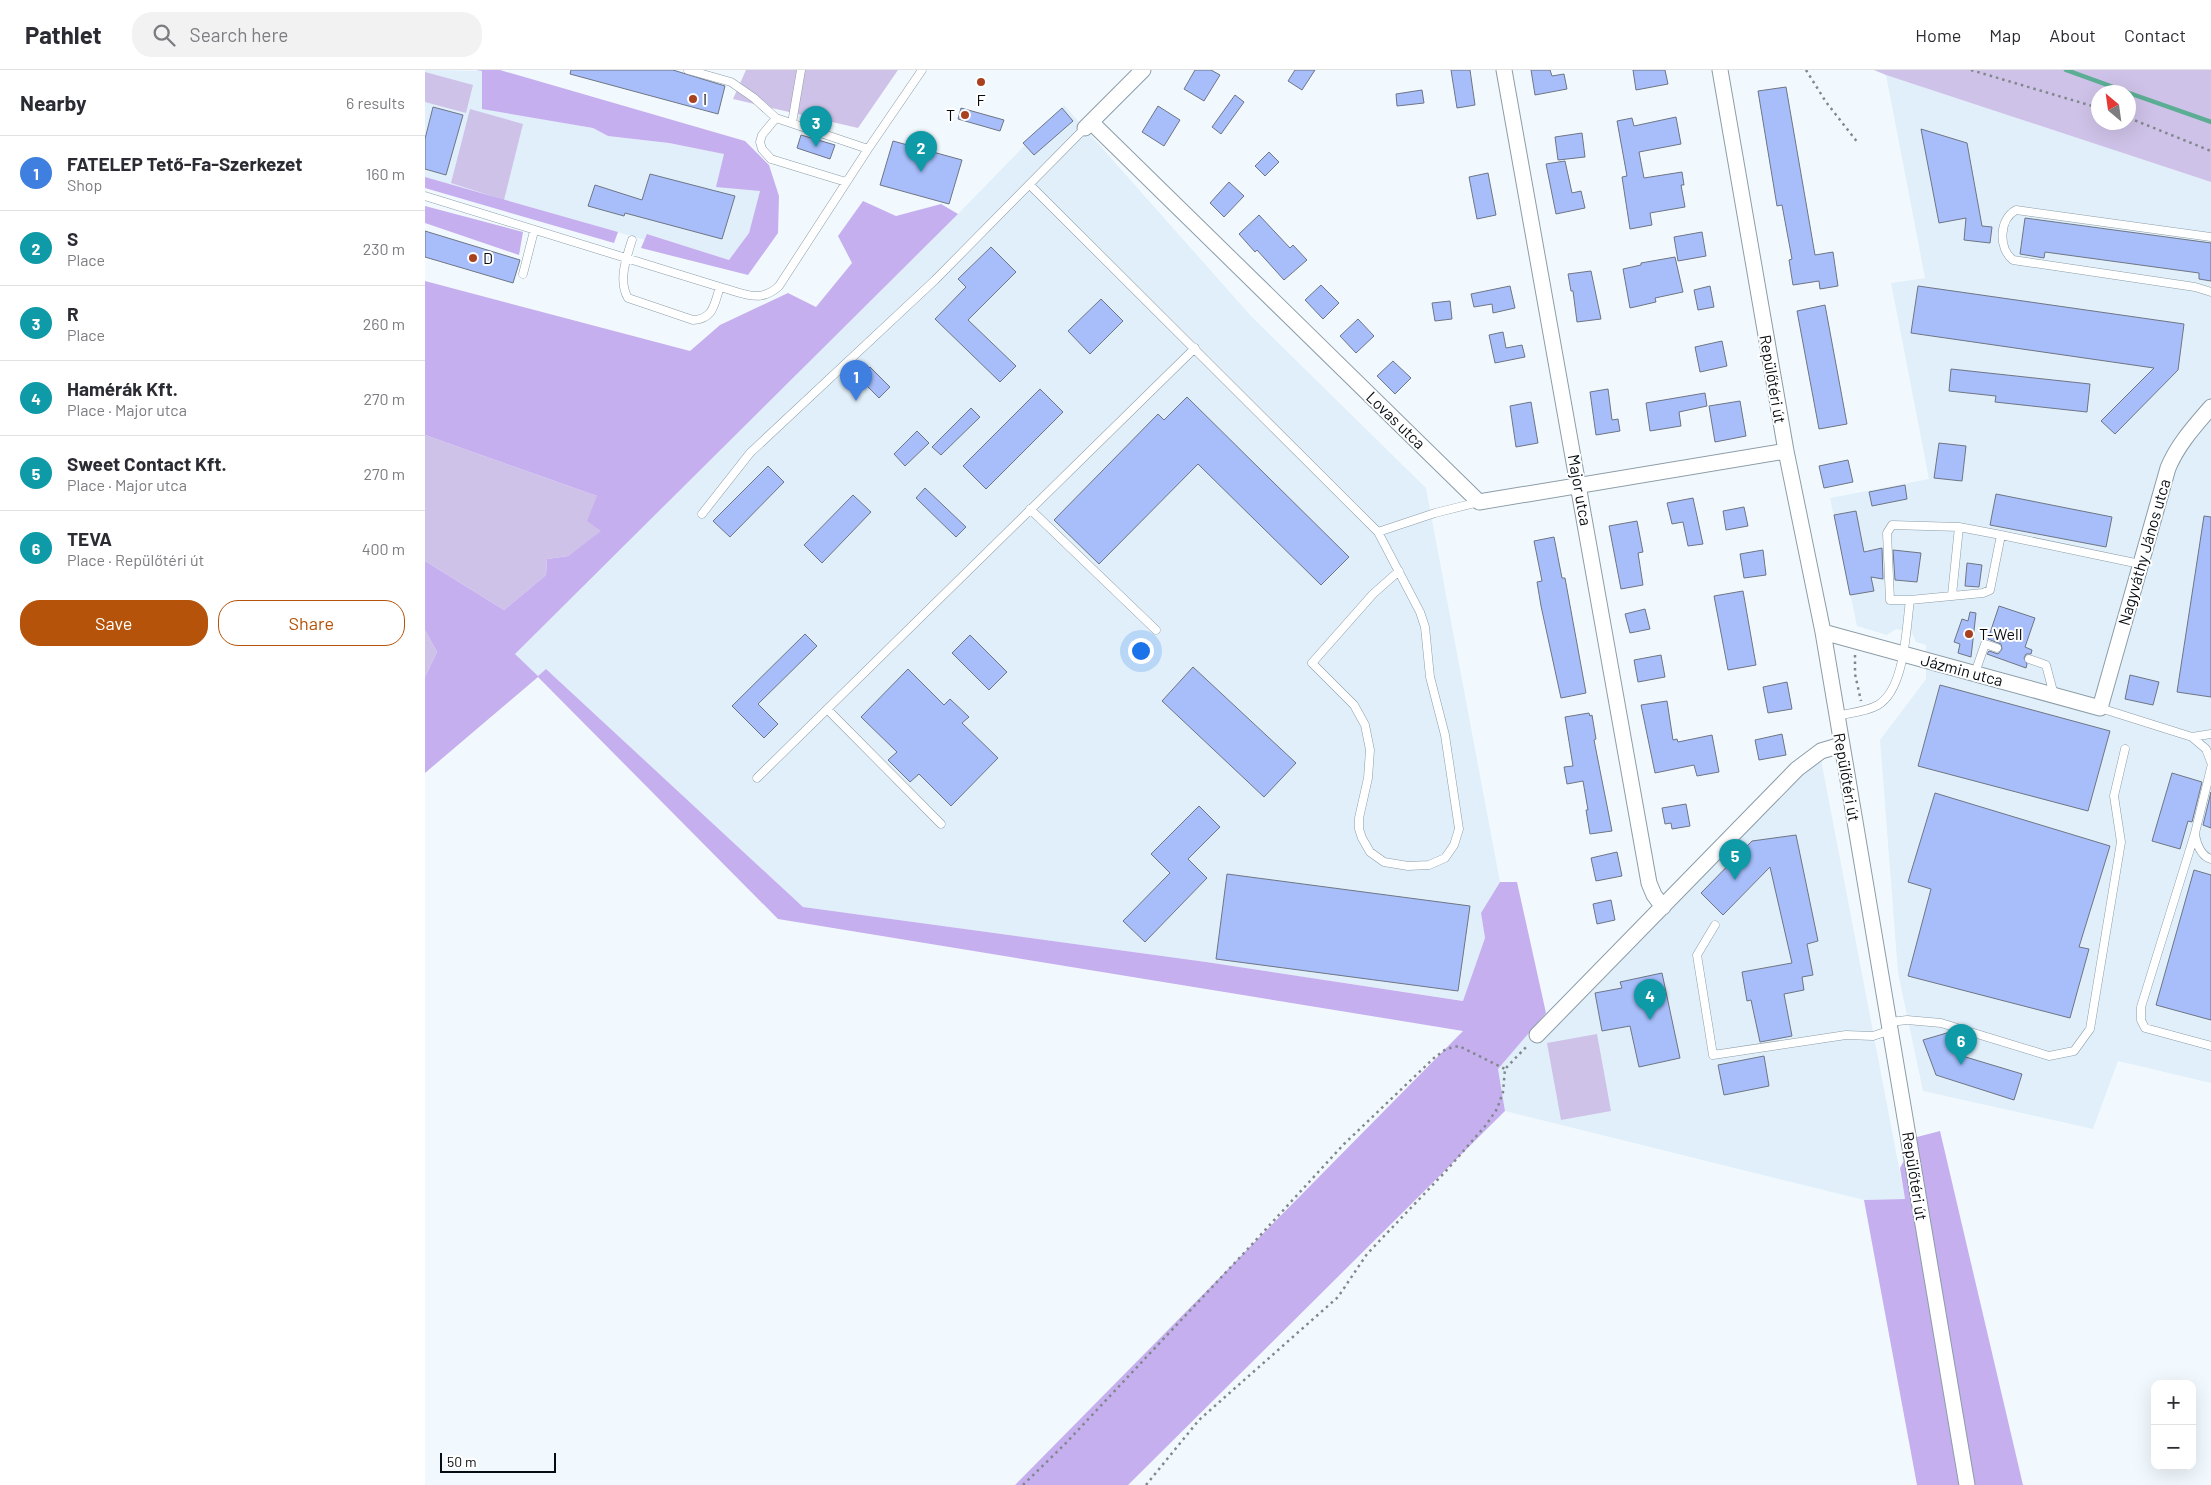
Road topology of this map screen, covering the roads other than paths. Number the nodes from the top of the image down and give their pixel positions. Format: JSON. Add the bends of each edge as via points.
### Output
{"nodes":[{"id":1,"x":688,"y":70,"type":"edge"},
{"id":2,"x":801,"y":70,"type":"edge"},
{"id":3,"x":922,"y":70,"type":"edge"},
{"id":4,"x":1143,"y":70,"type":"edge"},
{"id":5,"x":1504,"y":70,"type":"edge"},
{"id":6,"x":1721,"y":70,"type":"edge"},
{"id":7,"x":776,"y":118,"type":"junction"},
{"id":8,"x":792,"y":123,"type":"junction"},
{"id":9,"x":1088,"y":125,"type":"junction"},
{"id":10,"x":868,"y":149,"type":"junction"},
{"id":11,"x":846,"y":182,"type":"junction"},
{"id":12,"x":1030,"y":186,"type":"junction"},
{"id":13,"x":425,"y":196,"type":"edge"},
{"id":14,"x":534,"y":230,"type":"junction"},
{"id":15,"x":2211,"y":237,"type":"edge"},
{"id":16,"x":631,"y":240,"type":"dead end"},
{"id":17,"x":627,"y":258,"type":"junction"},
{"id":18,"x":523,"y":274,"type":"dead end"},
{"id":19,"x":720,"y":287,"type":"junction"},
{"id":20,"x":2211,"y":292,"type":"edge"},
{"id":21,"x":1195,"y":348,"type":"junction"},
{"id":22,"x":2211,"y":407,"type":"edge"},
{"id":23,"x":1785,"y":451,"type":"junction"},
{"id":24,"x":1580,"y":486,"type":"junction"},
{"id":25,"x":1479,"y":502,"type":"junction"},
{"id":26,"x":1030,"y":509,"type":"junction"},
{"id":27,"x":702,"y":514,"type":"dead end"},
{"id":28,"x":1959,"y":527,"type":"junction"},
{"id":29,"x":1378,"y":532,"type":"junction"},
{"id":30,"x":2001,"y":535,"type":"junction"},
{"id":31,"x":2140,"y":564,"type":"junction"},
{"id":32,"x":1399,"y":571,"type":"junction"},
{"id":33,"x":1952,"y":595,"type":"junction"},
{"id":34,"x":1910,"y":600,"type":"junction"},
{"id":35,"x":1156,"y":630,"type":"dead end"},
{"id":36,"x":1823,"y":632,"type":"junction"},
{"id":37,"x":1997,"y":648,"type":"dead end"},
{"id":38,"x":1902,"y":653,"type":"junction"},
{"id":39,"x":2029,"y":659,"type":"dead end"},
{"id":40,"x":1975,"y":673,"type":"junction"},
{"id":41,"x":2053,"y":695,"type":"junction"},
{"id":42,"x":2101,"y":708,"type":"junction"},
{"id":43,"x":827,"y":709,"type":"junction"},
{"id":44,"x":1836,"y":716,"type":"junction"},
{"id":45,"x":2211,"y":734,"type":"edge"},
{"id":46,"x":2192,"y":737,"type":"junction"},
{"id":47,"x":1841,"y":745,"type":"junction"},
{"id":48,"x":2125,"y":749,"type":"dead end"},
{"id":49,"x":2211,"y":762,"type":"edge"},
{"id":50,"x":2211,"y":768,"type":"edge"},
{"id":51,"x":757,"y":778,"type":"dead end"},
{"id":52,"x":941,"y":824,"type":"dead end"},
{"id":53,"x":2195,"y":833,"type":"junction"},
{"id":54,"x":2211,"y":859,"type":"edge"},
{"id":55,"x":1663,"y":906,"type":"junction"},
{"id":56,"x":1715,"y":926,"type":"dead end"},
{"id":57,"x":1890,"y":1026,"type":"junction"},
{"id":58,"x":1537,"y":1035,"type":"road end"},
{"id":59,"x":2211,"y":1046,"type":"edge"},
{"id":60,"x":1967,"y":1485,"type":"edge"}],
"edges":[{"from":1,"to":7,"type":"lane","via":[[731,82]]},
{"from":2,"to":8,"type":"lane"},
{"from":3,"to":10,"type":"lane"},
{"from":4,"to":9,"type":"street"},
{"from":5,"to":24,"type":"street","name":"Major utca"},
{"from":6,"to":23,"type":"street","name":"Repülőtéri út"},
{"from":7,"to":8,"type":"lane"},
{"from":7,"to":11,"type":"lane","via":[[760,142],[766,155]]},
{"from":8,"to":10,"type":"lane"},
{"from":9,"to":12,"type":"lane"},
{"from":9,"to":25,"type":"street","name":"Lovas utca"},
{"from":10,"to":11,"type":"lane"},
{"from":11,"to":19,"type":"lane","via":[[773,292],[755,297]]},
{"from":12,"to":21,"type":"lane"},
{"from":12,"to":27,"type":"lane","via":[[751,453]]},
{"from":13,"to":14,"type":"lane"},
{"from":14,"to":17,"type":"lane"},
{"from":14,"to":18,"type":"lane"},
{"from":15,"to":20,"type":"lane","via":[[2016,210],[2005,219],[2002,245],[2006,255],[2013,260]]},
{"from":16,"to":17,"type":"lane"},
{"from":17,"to":19,"type":"lane"},
{"from":17,"to":19,"type":"lane","via":[[623,290],[629,298],[693,320],[703,320],[709,315]]},
{"from":21,"to":26,"type":"lane"},
{"from":21,"to":29,"type":"lane"},
{"from":22,"to":31,"type":"street","name":"Nagyváthy János utca","via":[[2186,435],[2167,468]]},
{"from":23,"to":24,"type":"street"},
{"from":23,"to":36,"type":"street","name":"Repülőtéri út"},
{"from":24,"to":25,"type":"street"},
{"from":24,"to":55,"type":"street","name":"Major utca","via":[[1649,883]]},
{"from":25,"to":29,"type":"lane","via":[[1435,512]]},
{"from":26,"to":35,"type":"lane"},
{"from":26,"to":43,"type":"lane"},
{"from":28,"to":30,"type":"lane"},
{"from":28,"to":33,"type":"lane"},
{"from":28,"to":34,"type":"lane","via":[[1895,524],[1889,529],[1891,600]]},
{"from":29,"to":32,"type":"lane"},
{"from":30,"to":31,"type":"lane"},
{"from":30,"to":33,"type":"lane","via":[[1990,590]]},
{"from":31,"to":42,"type":"street","name":"Nagyváthy János utca"},
{"from":32,"to":32,"type":"lane","via":[[1425,627],[1430,677],[1445,735],[1459,829],[1454,846],[1445,858],[1429,865],[1384,862],[1370,852],[1362,838],[1359,818],[1370,750],[1365,725],[1353,705],[1312,663],[1373,594]]},
{"from":33,"to":34,"type":"lane"},
{"from":34,"to":38,"type":"lane"},
{"from":36,"to":38,"type":"street","name":"Jázmin utca"},
{"from":36,"to":44,"type":"street","name":"Repülőtéri út"},
{"from":37,"to":40,"type":"lane","via":[[1985,644]]},
{"from":38,"to":40,"type":"street","name":"Jázmin utca"},
{"from":38,"to":44,"type":"lane","via":[[1892,693],[1876,706]]},
{"from":39,"to":41,"type":"lane","via":[[2046,665]]},
{"from":40,"to":41,"type":"street","name":"Jázmin utca"},
{"from":41,"to":42,"type":"street","name":"Jázmin utca"},
{"from":42,"to":46,"type":"lane"},
{"from":43,"to":51,"type":"lane"},
{"from":43,"to":52,"type":"lane"},
{"from":44,"to":47,"type":"street","name":"Repülőtéri út"},
{"from":45,"to":46,"type":"lane"},
{"from":46,"to":49,"type":"lane","via":[[2206,749]]},
{"from":47,"to":55,"type":"street","via":[[1821,751],[1797,769]]},
{"from":47,"to":57,"type":"street","name":"Repülőtéri út"},
{"from":48,"to":57,"type":"lane","via":[[2114,796],[2121,842],[2090,1029],[2074,1051],[2049,1056],[1941,1023],[1907,1020]]},
{"from":50,"to":53,"type":"lane"},
{"from":53,"to":54,"type":"lane","via":[[2197,845],[2205,858]]},
{"from":53,"to":59,"type":"lane","via":[[2141,1007],[2141,1020],[2145,1028]]},
{"from":55,"to":58,"type":"street"},
{"from":56,"to":57,"type":"lane","via":[[1697,955],[1713,1055],[1846,1035],[1873,1036]]},
{"from":57,"to":60,"type":"street","name":"Repülőtéri út"}]}
